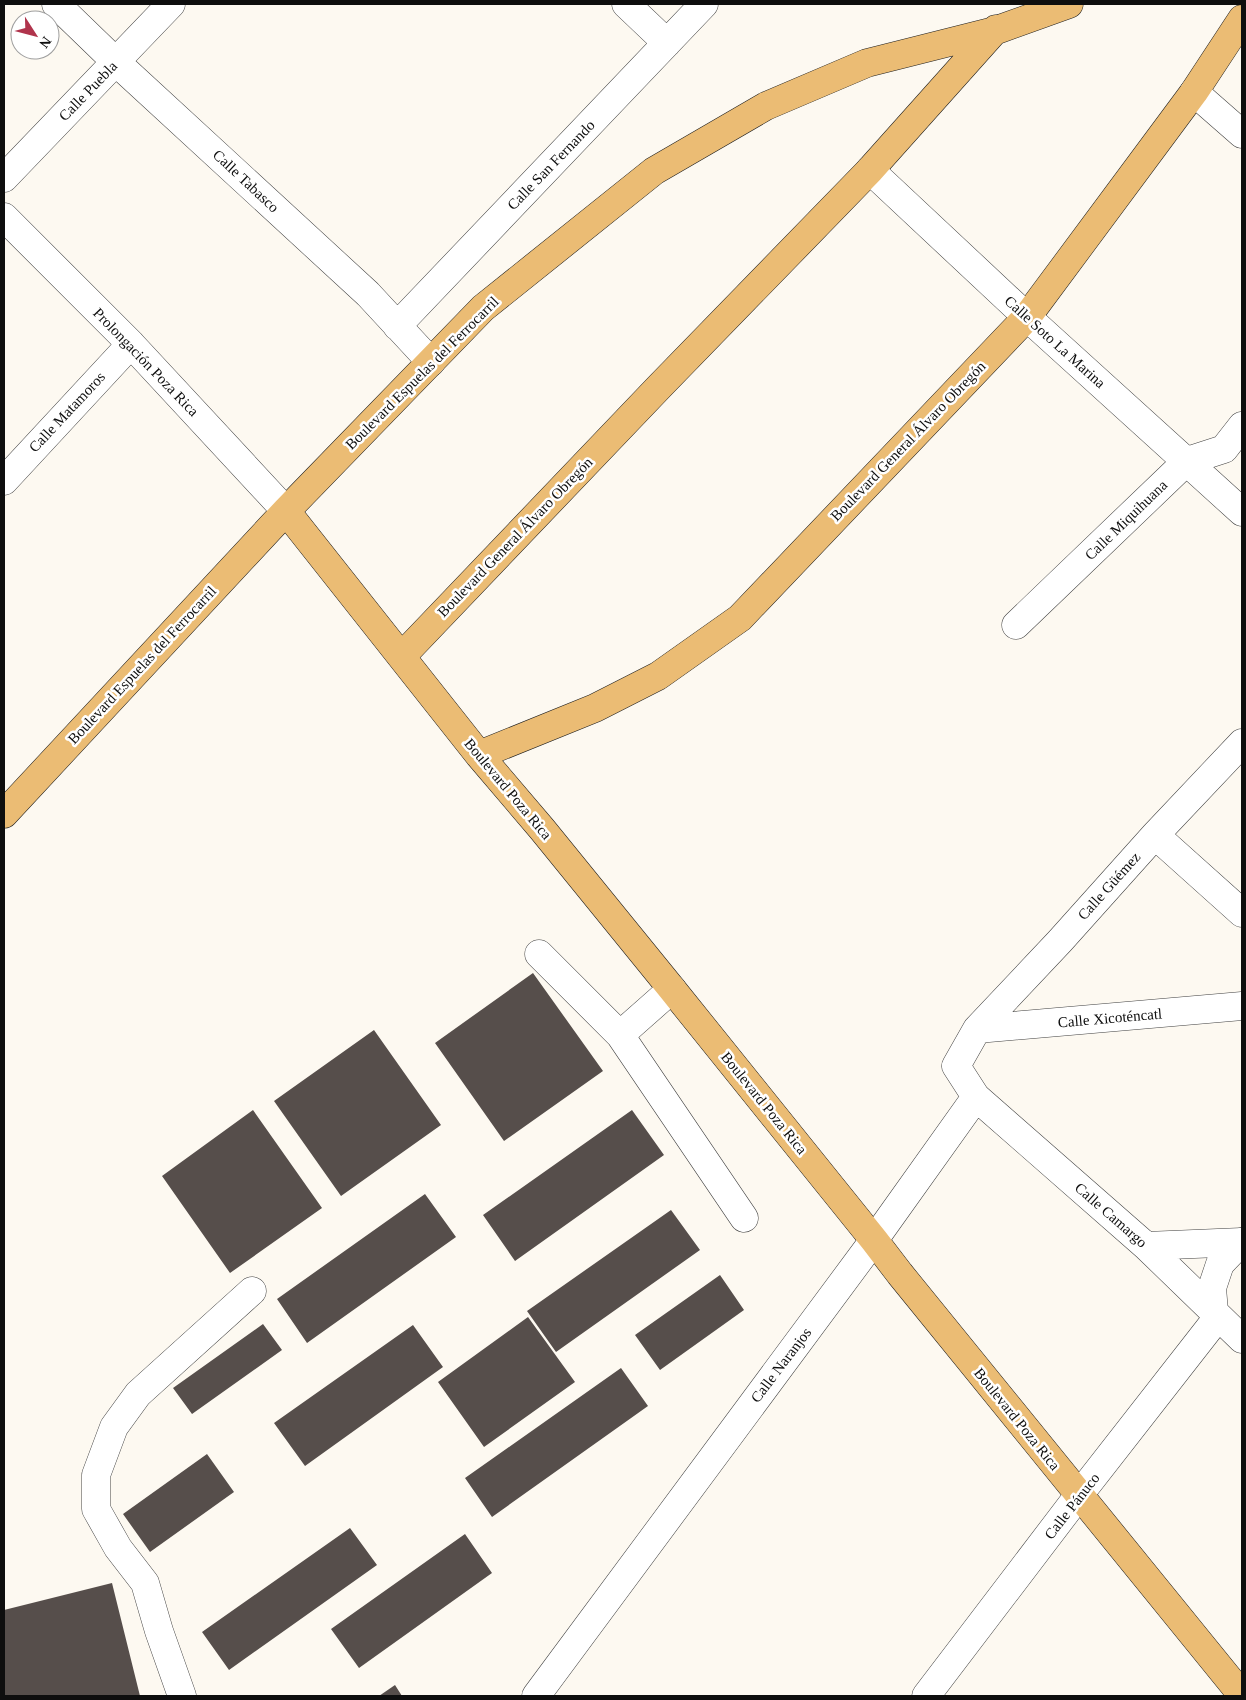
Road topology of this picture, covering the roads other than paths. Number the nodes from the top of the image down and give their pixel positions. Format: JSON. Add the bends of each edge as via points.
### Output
{"nodes":[{"id":1,"x":56,"y":4,"type":"edge"},
{"id":2,"x":171,"y":4,"type":"edge"},
{"id":3,"x":626,"y":4,"type":"edge"},
{"id":4,"x":704,"y":4,"type":"edge"},
{"id":5,"x":1019,"y":4,"type":"edge"},
{"id":6,"x":1069,"y":4,"type":"edge"},
{"id":7,"x":1242,"y":19,"type":"edge"},
{"id":8,"x":994,"y":31,"type":"junction"},
{"id":9,"x":667,"y":43,"type":"junction"},
{"id":10,"x":116,"y":62,"type":"junction"},
{"id":11,"x":1194,"y":92,"type":"junction"},
{"id":12,"x":1242,"y":134,"type":"edge"},
{"id":13,"x":870,"y":170,"type":"junction"},
{"id":14,"x":4,"y":178,"type":"edge"},
{"id":15,"x":4,"y":218,"type":"edge"},
{"id":16,"x":1027,"y":317,"type":"junction"},
{"id":17,"x":397,"y":326,"type":"junction"},
{"id":18,"x":131,"y":344,"type":"junction"},
{"id":19,"x":431,"y":362,"type":"junction"},
{"id":20,"x":1242,"y":426,"type":"edge"},
{"id":21,"x":1188,"y":461,"type":"junction"},
{"id":22,"x":4,"y":481,"type":"edge"},
{"id":23,"x":286,"y":511,"type":"junction"},
{"id":24,"x":1242,"y":512,"type":"edge"},
{"id":25,"x":1016,"y":626,"type":"dead end"},
{"id":26,"x":402,"y":656,"type":"junction"},
{"id":27,"x":1242,"y":744,"type":"edge"},
{"id":28,"x":480,"y":755,"type":"junction"},
{"id":29,"x":4,"y":814,"type":"edge"},
{"id":30,"x":1155,"y":834,"type":"junction"},
{"id":31,"x":1242,"y":913,"type":"edge"},
{"id":32,"x":539,"y":954,"type":"dead end"},
{"id":33,"x":672,"y":989,"type":"junction"},
{"id":34,"x":1242,"y":1006,"type":"edge"},
{"id":35,"x":977,"y":1029,"type":"junction"},
{"id":36,"x":620,"y":1035,"type":"junction"},
{"id":37,"x":976,"y":1097,"type":"junction"},
{"id":38,"x":744,"y":1218,"type":"dead end"},
{"id":39,"x":874,"y":1240,"type":"junction"},
{"id":40,"x":1241,"y":1242,"type":"edge"},
{"id":41,"x":1146,"y":1246,"type":"junction"},
{"id":42,"x":252,"y":1292,"type":"dead end"},
{"id":43,"x":1216,"y":1314,"type":"junction"},
{"id":44,"x":1242,"y":1339,"type":"edge"},
{"id":45,"x":1079,"y":1495,"type":"junction"},
{"id":46,"x":1242,"y":1695,"type":"edge"},
{"id":47,"x":182,"y":1696,"type":"edge"},
{"id":48,"x":536,"y":1696,"type":"edge"},
{"id":49,"x":926,"y":1696,"type":"edge"}],
"edges":[{"from":1,"to":10,"type":"street","name":"Calle Tabasco"},
{"from":2,"to":10,"type":"street","name":"Calle Puebla"},
{"from":3,"to":9,"type":"street"},
{"from":4,"to":9,"type":"street","name":"Calle San Fernando"},
{"from":5,"to":8,"type":"main road","name":"Boulevard General Álvaro Obregón"},
{"from":6,"to":8,"type":"main road","name":"Boulevard Espuelas del Ferrocarril"},
{"from":7,"to":11,"type":"main road","name":"Boulevard General Álvaro Obregón"},
{"from":8,"to":13,"type":"main road","name":"Boulevard General Álvaro Obregón"},
{"from":8,"to":19,"type":"main road","name":"Boulevard Espuelas del Ferrocarril","via":[[867,63],[766,106],[654,171],[483,308]]},
{"from":9,"to":17,"type":"street","name":"Calle San Fernando"},
{"from":10,"to":14,"type":"street","name":"Calle Puebla"},
{"from":10,"to":17,"type":"street","name":"Calle Tabasco","via":[[368,294]]},
{"from":11,"to":12,"type":"street"},
{"from":11,"to":16,"type":"main road","name":"Boulevard General Álvaro Obregón"},
{"from":13,"to":16,"type":"street","name":"Calle Soto La Marina"},
{"from":13,"to":26,"type":"main road","name":"Boulevard General Álvaro Obregón"},
{"from":15,"to":18,"type":"street","name":"Prolongación Poza Rica"},
{"from":16,"to":21,"type":"street","name":"Calle Soto La Marina"},
{"from":16,"to":28,"type":"main road","name":"Boulevard General Álvaro Obregón","via":[[740,618],[658,676],[594,708]]},
{"from":17,"to":19,"type":"street","name":"Calle Tabasco"},
{"from":18,"to":22,"type":"street","name":"Calle Matamoros"},
{"from":18,"to":23,"type":"street","name":"Prolongación Poza Rica"},
{"from":19,"to":23,"type":"main road","name":"Boulevard Espuelas del Ferrocarril"},
{"from":20,"to":21,"type":"street","name":"Calle Miquihuana","via":[[1224,449]]},
{"from":21,"to":24,"type":"street","name":"Calle Soto La Marina"},
{"from":21,"to":25,"type":"street","name":"Calle Miquihuana"},
{"from":23,"to":26,"type":"main road","name":"Boulevard Poza Rica"},
{"from":23,"to":29,"type":"main road","name":"Boulevard Espuelas del Ferrocarril"},
{"from":26,"to":28,"type":"main road","name":"Boulevard Poza Rica"},
{"from":27,"to":30,"type":"street","name":"Calle Güémez"},
{"from":28,"to":33,"type":"main road","name":"Boulevard Poza Rica"},
{"from":30,"to":31,"type":"street"},
{"from":30,"to":35,"type":"street","name":"Calle Güémez"},
{"from":32,"to":36,"type":"street"},
{"from":33,"to":36,"type":"street"},
{"from":33,"to":39,"type":"main road","name":"Boulevard Poza Rica"},
{"from":34,"to":35,"type":"street","name":"Calle Xicoténcatl"},
{"from":35,"to":37,"type":"street","via":[[956,1066]]},
{"from":36,"to":38,"type":"street"},
{"from":37,"to":39,"type":"street","name":"Calle Naranjos"},
{"from":37,"to":41,"type":"street","name":"Calle Camargo"},
{"from":39,"to":45,"type":"main road","name":"Boulevard Poza Rica"},
{"from":39,"to":48,"type":"street","name":"Calle Naranjos"},
{"from":40,"to":41,"type":"street"},
{"from":40,"to":43,"type":"street","via":[[1220,1264],[1212,1288]]},
{"from":41,"to":43,"type":"street","name":"Calle Camargo"},
{"from":42,"to":47,"type":"street","via":[[138,1394],[114,1427],[96,1474],[96,1509],[118,1548],[145,1583]]},
{"from":43,"to":44,"type":"street","name":"Calle Camargo"},
{"from":43,"to":45,"type":"street","name":"Calle Pánuco"},
{"from":45,"to":46,"type":"main road","name":"Boulevard Poza Rica"},
{"from":45,"to":49,"type":"street","name":"Calle Pánuco"}]}
